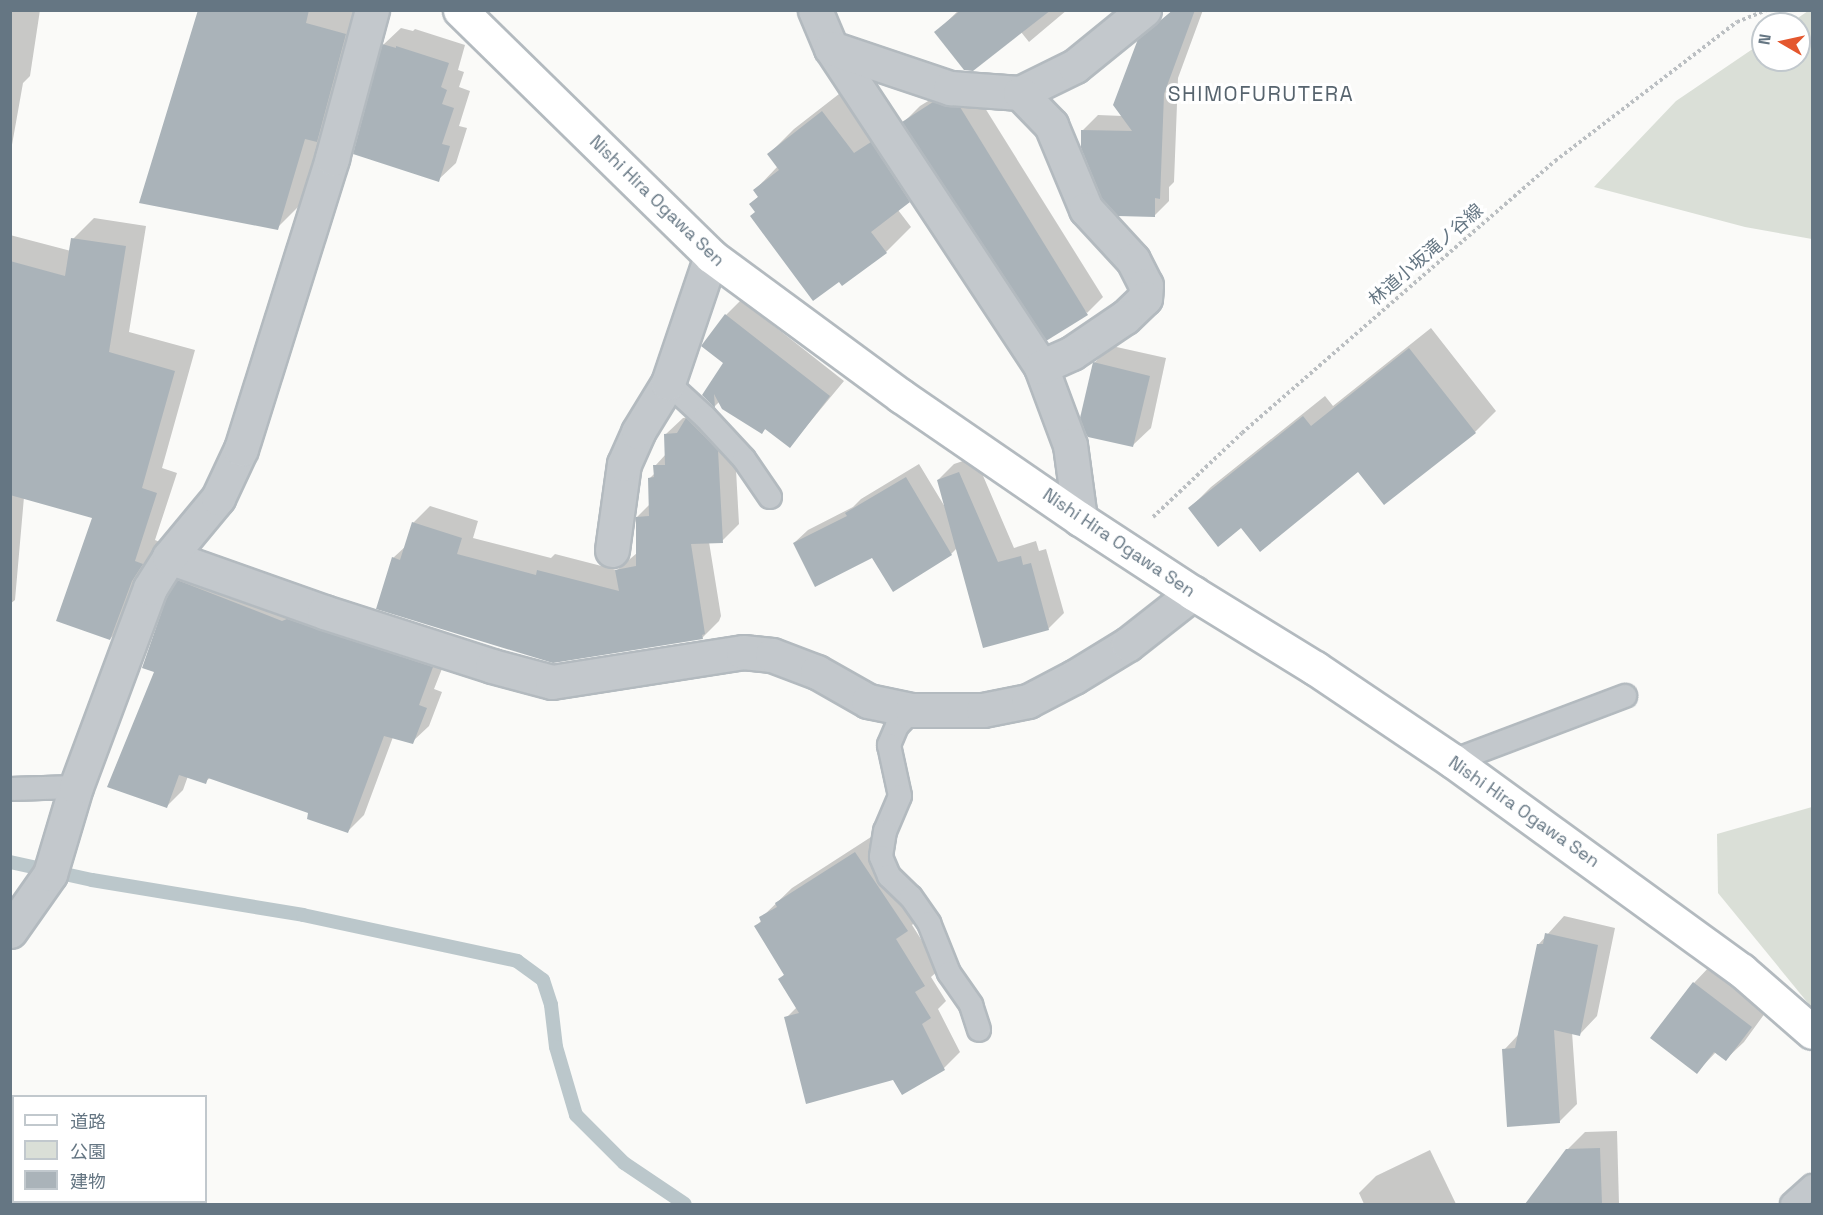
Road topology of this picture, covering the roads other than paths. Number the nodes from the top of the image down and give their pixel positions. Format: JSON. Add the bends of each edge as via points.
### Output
{"nodes":[{"id":1,"x":372,"y":10,"type":"edge"},
{"id":2,"x":460,"y":10,"type":"edge"},
{"id":3,"x":815,"y":10,"type":"edge"},
{"id":4,"x":1143,"y":10,"type":"edge"},
{"id":5,"x":831,"y":48,"type":"junction"},
{"id":6,"x":1020,"y":93,"type":"junction"},
{"id":7,"x":711,"y":256,"type":"junction"},
{"id":8,"x":1041,"y":367,"type":"junction"},
{"id":9,"x":668,"y":383,"type":"junction"},
{"id":10,"x":770,"y":497,"type":"dead end"},
{"id":11,"x":1080,"y":519,"type":"junction"},
{"id":12,"x":612,"y":550,"type":"dead end"},
{"id":13,"x":169,"y":557,"type":"junction"},
{"id":14,"x":1193,"y":593,"type":"junction"},
{"id":15,"x":1625,"y":696,"type":"dead end"},
{"id":16,"x":912,"y":710,"type":"junction"},
{"id":17,"x":1453,"y":761,"type":"junction"},
{"id":18,"x":76,"y":787,"type":"junction"},
{"id":19,"x":10,"y":789,"type":"edge"},
{"id":20,"x":10,"y":931,"type":"edge"},
{"id":21,"x":979,"y":1030,"type":"dead end"},
{"id":22,"x":1812,"y":1032,"type":"edge"},
{"id":23,"x":1812,"y":1186,"type":"edge"},
{"id":24,"x":1792,"y":1204,"type":"edge"}],
"edges":[{"from":1,"to":13,"type":"street","via":[[332,158],[241,449],[218,498]]},
{"from":2,"to":7,"type":"main road","name":"Nishi Hira Ogawa Sen"},
{"from":3,"to":5,"type":"street"},
{"from":4,"to":6,"type":"street","via":[[1076,66]]},
{"from":5,"to":6,"type":"street","via":[[950,88]]},
{"from":5,"to":8,"type":"street"},
{"from":6,"to":8,"type":"street","via":[[1051,125],[1086,209],[1132,261],[1146,285],[1145,298],[1125,316],[1072,353]]},
{"from":7,"to":9,"type":"street"},
{"from":7,"to":11,"type":"main road","name":"Nishi Hira Ogawa Sen","via":[[901,396]]},
{"from":8,"to":11,"type":"street","via":[[1070,446]]},
{"from":9,"to":10,"type":"lane","via":[[744,459]]},
{"from":9,"to":12,"type":"street","via":[[624,464]]},
{"from":11,"to":14,"type":"main road","name":"Nishi Hira Ogawa Sen"},
{"from":13,"to":16,"type":"street","via":[[335,616],[552,682],[743,652],[772,655],[817,672],[868,701]]},
{"from":13,"to":18,"type":"street","via":[[150,588]]},
{"from":14,"to":16,"type":"street","via":[[1128,644],[1028,701],[983,710]]},
{"from":14,"to":17,"type":"main road","name":"Nishi Hira Ogawa Sen","via":[[1315,668]]},
{"from":15,"to":17,"type":"lane"},
{"from":16,"to":21,"type":"lane","via":[[897,726],[890,745],[900,796],[885,831],[881,857],[890,876],[929,923],[949,973],[971,1005]]},
{"from":17,"to":22,"type":"main road","name":"Nishi Hira Ogawa Sen","via":[[1741,970]]},
{"from":18,"to":19,"type":"lane"},
{"from":18,"to":20,"type":"street","via":[[50,874]]},
{"from":23,"to":24,"type":"lane"}]}
